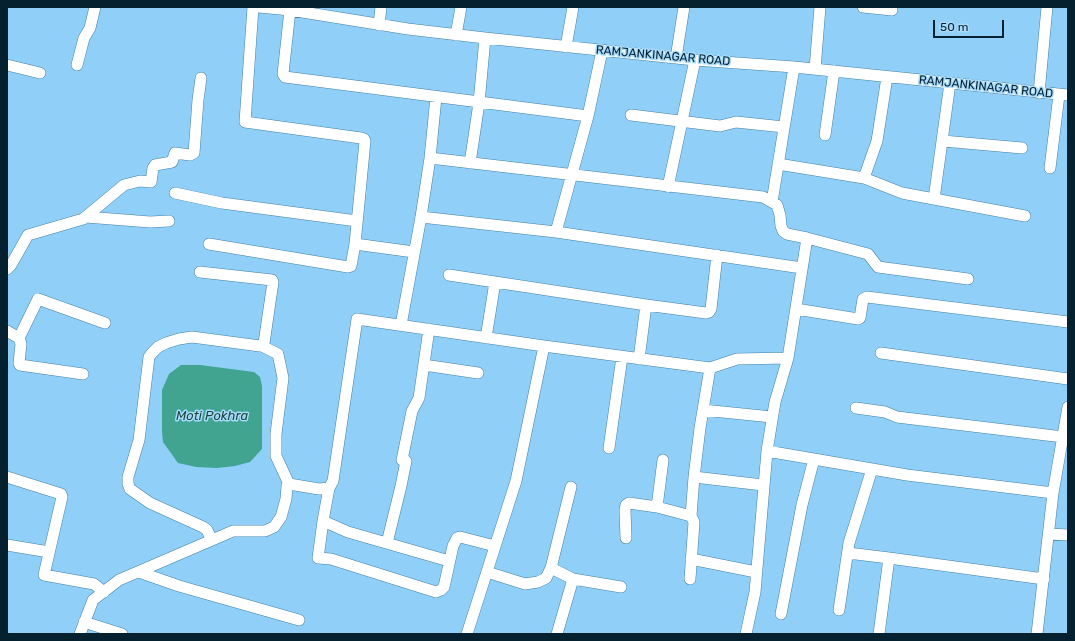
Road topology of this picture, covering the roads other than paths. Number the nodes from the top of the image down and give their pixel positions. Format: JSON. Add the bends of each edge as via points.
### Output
{"nodes":[{"id":1,"x":96,"y":7,"type":"edge"},
{"id":2,"x":254,"y":7,"type":"edge"},
{"id":3,"x":260,"y":7,"type":"edge"},
{"id":4,"x":381,"y":7,"type":"edge"},
{"id":5,"x":460,"y":7,"type":"edge"},
{"id":6,"x":572,"y":7,"type":"edge"},
{"id":7,"x":684,"y":7,"type":"edge"},
{"id":8,"x":820,"y":7,"type":"edge"},
{"id":9,"x":863,"y":7,"type":"edge"},
{"id":10,"x":1047,"y":7,"type":"edge"},
{"id":11,"x":296,"y":10,"type":"edge"},
{"id":12,"x":892,"y":10,"type":"dead end"},
{"id":13,"x":379,"y":25,"type":"junction"},
{"id":14,"x":456,"y":35,"type":"junction"},
{"id":15,"x":484,"y":38,"type":"junction"},
{"id":16,"x":566,"y":47,"type":"junction"},
{"id":17,"x":602,"y":51,"type":"junction"},
{"id":18,"x":676,"y":58,"type":"junction"},
{"id":19,"x":695,"y":60,"type":"junction"},
{"id":20,"x":7,"y":65,"type":"edge"},
{"id":21,"x":77,"y":65,"type":"dead end"},
{"id":22,"x":794,"y":67,"type":"junction"},
{"id":23,"x":815,"y":69,"type":"junction"},
{"id":24,"x":834,"y":71,"type":"junction"},
{"id":25,"x":40,"y":73,"type":"dead end"},
{"id":26,"x":887,"y":77,"type":"junction"},
{"id":27,"x":201,"y":78,"type":"dead end"},
{"id":28,"x":950,"y":83,"type":"junction"},
{"id":29,"x":1039,"y":93,"type":"junction"},
{"id":30,"x":1063,"y":95,"type":"edge"},
{"id":31,"x":436,"y":97,"type":"junction"},
{"id":32,"x":479,"y":102,"type":"junction"},
{"id":33,"x":631,"y":115,"type":"dead end"},
{"id":34,"x":588,"y":116,"type":"junction"},
{"id":35,"x":682,"y":121,"type":"junction"},
{"id":36,"x":784,"y":127,"type":"junction"},
{"id":37,"x":825,"y":135,"type":"dead end"},
{"id":38,"x":942,"y":141,"type":"junction"},
{"id":39,"x":1022,"y":148,"type":"dead end"},
{"id":40,"x":430,"y":158,"type":"junction"},
{"id":41,"x":470,"y":163,"type":"junction"},
{"id":42,"x":778,"y":164,"type":"junction"},
{"id":43,"x":1050,"y":168,"type":"dead end"},
{"id":44,"x":571,"y":175,"type":"junction"},
{"id":45,"x":864,"y":178,"type":"junction"},
{"id":46,"x":668,"y":187,"type":"junction"},
{"id":47,"x":175,"y":193,"type":"dead end"},
{"id":48,"x":934,"y":199,"type":"junction"},
{"id":49,"x":772,"y":202,"type":"junction"},
{"id":50,"x":1025,"y":216,"type":"dead end"},
{"id":51,"x":86,"y":217,"type":"junction"},
{"id":52,"x":421,"y":217,"type":"junction"},
{"id":53,"x":169,"y":221,"type":"dead end"},
{"id":54,"x":357,"y":221,"type":"junction"},
{"id":55,"x":556,"y":232,"type":"junction"},
{"id":56,"x":807,"y":238,"type":"junction"},
{"id":57,"x":209,"y":244,"type":"dead end"},
{"id":58,"x":355,"y":244,"type":"junction"},
{"id":59,"x":414,"y":252,"type":"junction"},
{"id":60,"x":717,"y":255,"type":"junction"},
{"id":61,"x":802,"y":268,"type":"junction"},
{"id":62,"x":7,"y":269,"type":"edge"},
{"id":63,"x":200,"y":272,"type":"dead end"},
{"id":64,"x":449,"y":275,"type":"dead end"},
{"id":65,"x":968,"y":279,"type":"dead end"},
{"id":66,"x":496,"y":282,"type":"junction"},
{"id":67,"x":646,"y":305,"type":"junction"},
{"id":68,"x":796,"y":308,"type":"junction"},
{"id":69,"x":105,"y":322,"type":"dead end"},
{"id":70,"x":1068,"y":322,"type":"edge"},
{"id":71,"x":401,"y":325,"type":"junction"},
{"id":72,"x":429,"y":329,"type":"junction"},
{"id":73,"x":7,"y":331,"type":"edge"},
{"id":74,"x":19,"y":338,"type":"junction"},
{"id":75,"x":486,"y":338,"type":"junction"},
{"id":76,"x":262,"y":346,"type":"junction"},
{"id":77,"x":544,"y":346,"type":"junction"},
{"id":78,"x":881,"y":353,"type":"dead end"},
{"id":79,"x":622,"y":356,"type":"junction"},
{"id":80,"x":788,"y":358,"type":"junction"},
{"id":81,"x":638,"y":359,"type":"junction"},
{"id":82,"x":424,"y":365,"type":"junction"},
{"id":83,"x":710,"y":368,"type":"junction"},
{"id":84,"x":478,"y":373,"type":"dead end"},
{"id":85,"x":83,"y":374,"type":"dead end"},
{"id":86,"x":1068,"y":378,"type":"edge"},
{"id":87,"x":1068,"y":407,"type":"edge"},
{"id":88,"x":856,"y":408,"type":"dead end"},
{"id":89,"x":703,"y":410,"type":"junction"},
{"id":90,"x":772,"y":416,"type":"junction"},
{"id":91,"x":1063,"y":437,"type":"junction"},
{"id":92,"x":609,"y":448,"type":"dead end"},
{"id":93,"x":767,"y":451,"type":"junction"},
{"id":94,"x":1064,"y":454,"type":"edge"},
{"id":95,"x":814,"y":459,"type":"junction"},
{"id":96,"x":664,"y":460,"type":"dead end"},
{"id":97,"x":872,"y":469,"type":"junction"},
{"id":98,"x":7,"y":477,"type":"edge"},
{"id":99,"x":694,"y":478,"type":"junction"},
{"id":100,"x":289,"y":484,"type":"junction"},
{"id":101,"x":763,"y":485,"type":"junction"},
{"id":102,"x":571,"y":487,"type":"dead end"},
{"id":103,"x":329,"y":488,"type":"junction"},
{"id":104,"x":1053,"y":493,"type":"junction"},
{"id":105,"x":657,"y":507,"type":"junction"},
{"id":106,"x":691,"y":516,"type":"junction"},
{"id":107,"x":323,"y":521,"type":"junction"},
{"id":108,"x":1049,"y":534,"type":"junction"},
{"id":109,"x":1068,"y":535,"type":"edge"},
{"id":110,"x":626,"y":538,"type":"dead end"},
{"id":111,"x":212,"y":540,"type":"junction"},
{"id":112,"x":387,"y":543,"type":"junction"},
{"id":113,"x":7,"y":545,"type":"edge"},
{"id":114,"x":495,"y":546,"type":"junction"},
{"id":115,"x":49,"y":552,"type":"junction"},
{"id":116,"x":848,"y":552,"type":"junction"},
{"id":117,"x":889,"y":558,"type":"junction"},
{"id":118,"x":691,"y":559,"type":"junction"},
{"id":119,"x":449,"y":561,"type":"junction"},
{"id":120,"x":552,"y":568,"type":"junction"},
{"id":121,"x":138,"y":572,"type":"junction"},
{"id":122,"x":487,"y":572,"type":"junction"},
{"id":123,"x":756,"y":572,"type":"junction"},
{"id":124,"x":573,"y":579,"type":"junction"},
{"id":125,"x":690,"y":579,"type":"dead end"},
{"id":126,"x":1044,"y":579,"type":"junction"},
{"id":127,"x":620,"y":587,"type":"dead end"},
{"id":128,"x":104,"y":592,"type":"junction"},
{"id":129,"x":839,"y":610,"type":"dead end"},
{"id":130,"x":781,"y":614,"type":"dead end"},
{"id":131,"x":299,"y":620,"type":"dead end"},
{"id":132,"x":84,"y":622,"type":"junction"},
{"id":133,"x":80,"y":634,"type":"edge"},
{"id":134,"x":122,"y":634,"type":"edge"},
{"id":135,"x":467,"y":634,"type":"edge"},
{"id":136,"x":557,"y":634,"type":"edge"},
{"id":137,"x":746,"y":634,"type":"edge"},
{"id":138,"x":879,"y":634,"type":"edge"},
{"id":139,"x":1037,"y":634,"type":"edge"}],
"edges":[{"from":1,"to":21,"type":"street"},
{"from":2,"to":54,"type":"street","via":[[245,122],[364,139]]},
{"from":3,"to":11,"type":"street","name":"RAMJANKINAGAR ROAD"},
{"from":4,"to":13,"type":"street"},
{"from":5,"to":14,"type":"street"},
{"from":6,"to":16,"type":"street"},
{"from":7,"to":18,"type":"street"},
{"from":8,"to":23,"type":"street"},
{"from":9,"to":12,"type":"street"},
{"from":10,"to":29,"type":"street"},
{"from":11,"to":13,"type":"street","name":"RAMJANKINAGAR ROAD"},
{"from":11,"to":31,"type":"street","via":[[283,76]]},
{"from":13,"to":14,"type":"street","name":"RAMJANKINAGAR ROAD"},
{"from":14,"to":15,"type":"street","name":"RAMJANKINAGAR ROAD"},
{"from":15,"to":16,"type":"street","name":"RAMJANKINAGAR ROAD"},
{"from":15,"to":32,"type":"street"},
{"from":16,"to":17,"type":"street","name":"RAMJANKINAGAR ROAD"},
{"from":17,"to":18,"type":"street","name":"RAMJANKINAGAR ROAD"},
{"from":17,"to":34,"type":"street"},
{"from":18,"to":19,"type":"street","name":"RAMJANKINAGAR ROAD"},
{"from":19,"to":22,"type":"street","name":"RAMJANKINAGAR ROAD"},
{"from":19,"to":35,"type":"street"},
{"from":20,"to":25,"type":"street"},
{"from":22,"to":23,"type":"street","name":"RAMJANKINAGAR ROAD"},
{"from":22,"to":36,"type":"street"},
{"from":23,"to":24,"type":"street","name":"RAMJANKINAGAR ROAD"},
{"from":24,"to":26,"type":"street","name":"RAMJANKINAGAR ROAD"},
{"from":24,"to":37,"type":"street"},
{"from":26,"to":28,"type":"street","name":"RAMJANKINAGAR ROAD"},
{"from":26,"to":45,"type":"street","via":[[877,141]]},
{"from":27,"to":51,"type":"street","via":[[194,153],[175,154],[172,162],[154,165],[151,182],[140,181],[124,185]]},
{"from":28,"to":29,"type":"street","name":"RAMJANKINAGAR ROAD"},
{"from":28,"to":38,"type":"street"},
{"from":29,"to":30,"type":"street","name":"RAMJANKINAGAR ROAD"},
{"from":30,"to":43,"type":"street"},
{"from":31,"to":32,"type":"street"},
{"from":31,"to":40,"type":"street"},
{"from":32,"to":34,"type":"street"},
{"from":32,"to":41,"type":"street"},
{"from":33,"to":35,"type":"street"},
{"from":34,"to":44,"type":"street"},
{"from":35,"to":36,"type":"street","via":[[720,126],[736,122]]},
{"from":35,"to":46,"type":"street"},
{"from":36,"to":42,"type":"street"},
{"from":38,"to":39,"type":"street"},
{"from":38,"to":48,"type":"street"},
{"from":40,"to":41,"type":"street"},
{"from":40,"to":52,"type":"street"},
{"from":41,"to":44,"type":"street"},
{"from":42,"to":45,"type":"street"},
{"from":42,"to":49,"type":"street"},
{"from":44,"to":46,"type":"street"},
{"from":44,"to":55,"type":"street"},
{"from":45,"to":48,"type":"street","via":[[902,193]]},
{"from":46,"to":49,"type":"street","via":[[763,197]]},
{"from":47,"to":54,"type":"street","via":[[229,204]]},
{"from":48,"to":50,"type":"street"},
{"from":49,"to":56,"type":"street","via":[[777,205],[783,231]]},
{"from":51,"to":53,"type":"street"},
{"from":51,"to":62,"type":"street","via":[[28,235]]},
{"from":52,"to":55,"type":"street"},
{"from":52,"to":59,"type":"street"},
{"from":54,"to":58,"type":"street"},
{"from":55,"to":60,"type":"street"},
{"from":56,"to":61,"type":"street"},
{"from":56,"to":65,"type":"street","via":[[868,254],[878,267]]},
{"from":57,"to":58,"type":"street","via":[[348,267],[351,266]]},
{"from":58,"to":59,"type":"street"},
{"from":59,"to":71,"type":"street"},
{"from":60,"to":61,"type":"street"},
{"from":60,"to":67,"type":"street","via":[[709,312]]},
{"from":61,"to":68,"type":"street"},
{"from":63,"to":76,"type":"street","via":[[272,280]]},
{"from":64,"to":66,"type":"street"},
{"from":66,"to":67,"type":"street"},
{"from":66,"to":75,"type":"street"},
{"from":67,"to":81,"type":"street"},
{"from":68,"to":70,"type":"street","via":[[858,319],[863,299],[866,297]]},
{"from":68,"to":80,"type":"street"},
{"from":69,"to":74,"type":"street","via":[[38,299]]},
{"from":71,"to":72,"type":"street"},
{"from":71,"to":103,"type":"street","via":[[361,319],[356,321],[333,481]]},
{"from":72,"to":75,"type":"street"},
{"from":72,"to":82,"type":"street"},
{"from":73,"to":74,"type":"street"},
{"from":74,"to":85,"type":"street","via":[[20,365]]},
{"from":75,"to":77,"type":"street"},
{"from":76,"to":100,"type":"street","via":[[278,354],[283,378],[276,456]]},
{"from":76,"to":111,"type":"street","via":[[192,337],[179,338],[158,347],[149,357],[139,440],[128,484],[130,489],[150,503],[203,527]]},
{"from":77,"to":79,"type":"street"},
{"from":77,"to":114,"type":"street","via":[[516,481]]},
{"from":78,"to":86,"type":"street"},
{"from":79,"to":81,"type":"street"},
{"from":79,"to":92,"type":"street"},
{"from":80,"to":83,"type":"street","via":[[737,359]]},
{"from":80,"to":90,"type":"street"},
{"from":81,"to":83,"type":"street"},
{"from":82,"to":84,"type":"street"},
{"from":82,"to":112,"type":"street","via":[[419,398],[412,411],[401,486]]},
{"from":83,"to":89,"type":"street"},
{"from":87,"to":91,"type":"street"},
{"from":88,"to":91,"type":"street","via":[[885,412],[897,417]]},
{"from":89,"to":90,"type":"street"},
{"from":89,"to":99,"type":"street"},
{"from":90,"to":93,"type":"street"},
{"from":91,"to":94,"type":"street"},
{"from":93,"to":95,"type":"street"},
{"from":93,"to":101,"type":"street"},
{"from":94,"to":104,"type":"street"},
{"from":95,"to":97,"type":"street"},
{"from":95,"to":130,"type":"street","via":[[802,505]]},
{"from":96,"to":105,"type":"street"},
{"from":97,"to":104,"type":"street"},
{"from":97,"to":116,"type":"street"},
{"from":98,"to":115,"type":"street","via":[[61,494]]},
{"from":99,"to":101,"type":"street"},
{"from":99,"to":106,"type":"street"},
{"from":100,"to":103,"type":"street"},
{"from":100,"to":111,"type":"street","via":[[281,517],[274,527],[265,531],[234,531]]},
{"from":101,"to":123,"type":"street"},
{"from":102,"to":120,"type":"street"},
{"from":103,"to":107,"type":"street"},
{"from":104,"to":108,"type":"street"},
{"from":105,"to":106,"type":"street"},
{"from":105,"to":110,"type":"street","via":[[629,503],[626,505]]},
{"from":106,"to":118,"type":"street","via":[[694,522]]},
{"from":107,"to":112,"type":"street","via":[[348,532]]},
{"from":107,"to":119,"type":"street","via":[[318,558],[331,559],[436,592],[444,587]]},
{"from":108,"to":109,"type":"street"},
{"from":108,"to":126,"type":"street"},
{"from":111,"to":121,"type":"street"},
{"from":112,"to":119,"type":"street"},
{"from":113,"to":115,"type":"street"},
{"from":114,"to":119,"type":"street","via":[[459,537],[453,546]]},
{"from":114,"to":122,"type":"street"},
{"from":115,"to":128,"type":"street","via":[[45,576],[94,584]]},
{"from":116,"to":117,"type":"street"},
{"from":116,"to":129,"type":"street"},
{"from":117,"to":126,"type":"street"},
{"from":117,"to":138,"type":"street"},
{"from":118,"to":123,"type":"street"},
{"from":118,"to":125,"type":"street"},
{"from":120,"to":122,"type":"street","via":[[546,578],[525,584]]},
{"from":120,"to":124,"type":"street"},
{"from":121,"to":128,"type":"street","via":[[119,580]]},
{"from":121,"to":131,"type":"street"},
{"from":122,"to":135,"type":"street"},
{"from":123,"to":137,"type":"street"},
{"from":124,"to":127,"type":"street"},
{"from":124,"to":136,"type":"street"},
{"from":126,"to":139,"type":"street"},
{"from":128,"to":132,"type":"street","via":[[93,600]]},
{"from":132,"to":133,"type":"street"},
{"from":132,"to":134,"type":"street"}]}
